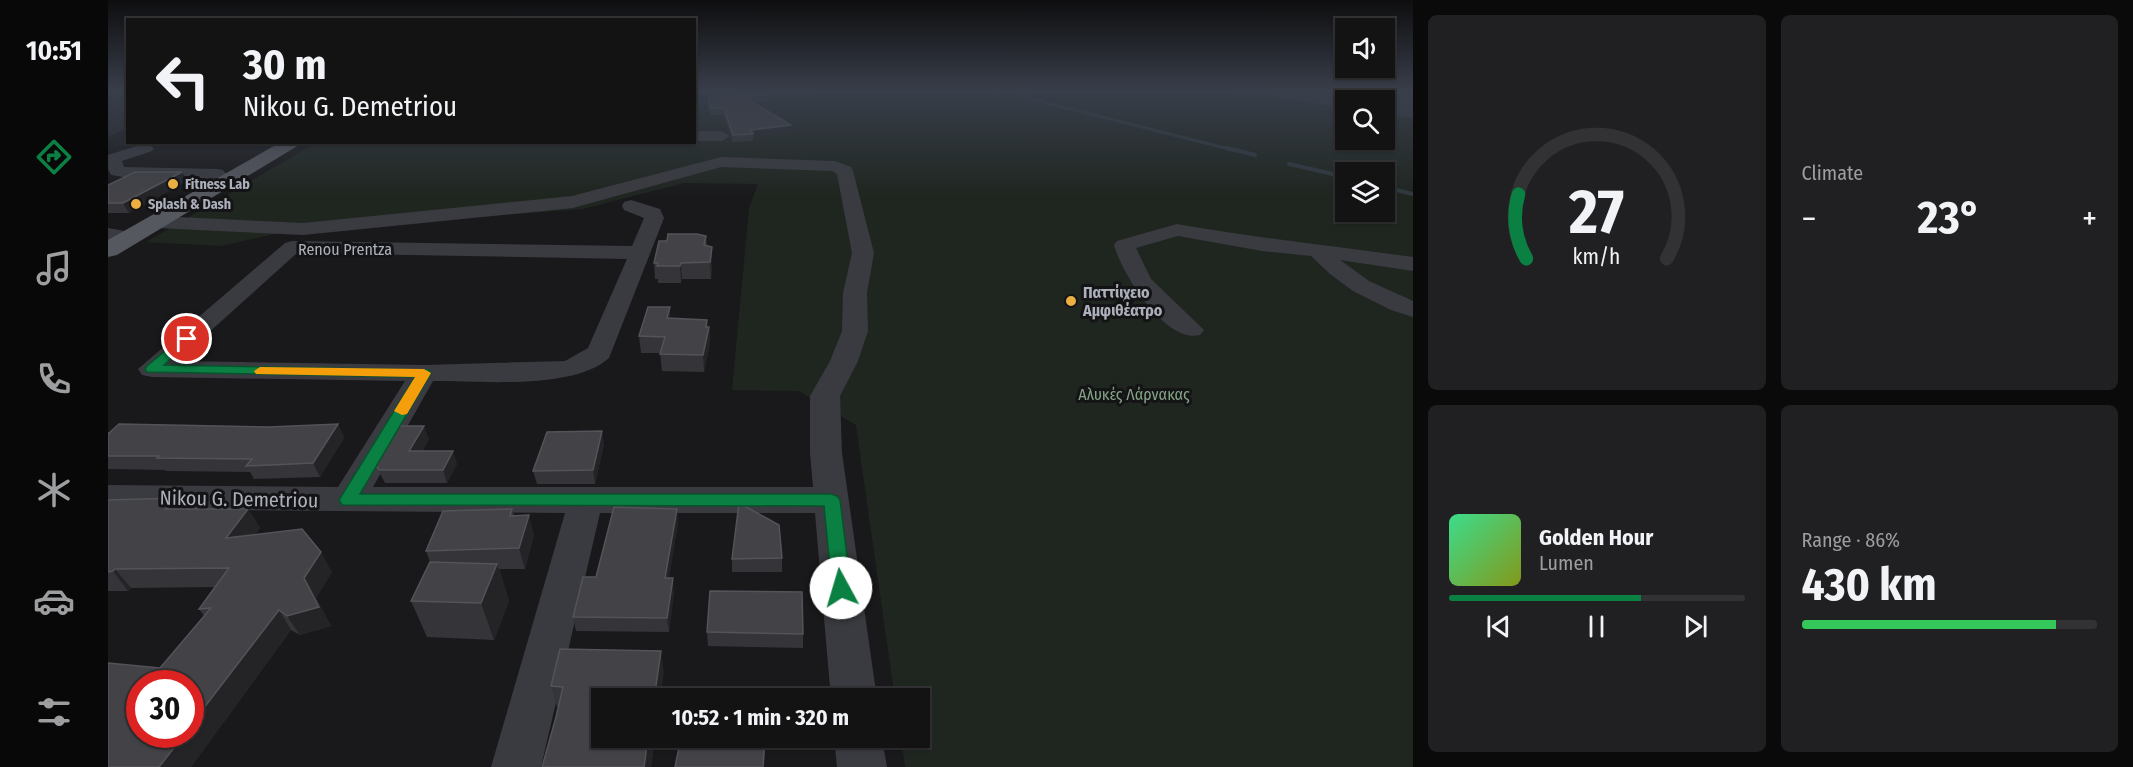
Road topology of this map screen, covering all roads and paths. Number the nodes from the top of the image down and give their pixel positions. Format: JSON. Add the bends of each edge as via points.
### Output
{"nodes":[{"id":1,"x":696,"y":136,"type":"edge"},
{"id":2,"x":722,"y":136,"type":"dead end"},
{"id":3,"x":270,"y":144,"type":"edge"},
{"id":4,"x":293,"y":144,"type":"edge"},
{"id":5,"x":146,"y":148,"type":"dead end"},
{"id":6,"x":217,"y":174,"type":"junction"},
{"id":7,"x":631,"y":206,"type":"dead end"},
{"id":8,"x":157,"y":222,"type":"junction"},
{"id":9,"x":115,"y":235,"type":"edge"},
{"id":10,"x":108,"y":250,"type":"edge"},
{"id":11,"x":1317,"y":250,"type":"junction"},
{"id":12,"x":639,"y":253,"type":"junction"},
{"id":13,"x":1413,"y":264,"type":"edge"},
{"id":14,"x":1413,"y":310,"type":"edge"},
{"id":15,"x":1191,"y":330,"type":"dead end"},
{"id":16,"x":424,"y":373,"type":"junction"},
{"id":17,"x":108,"y":497,"type":"edge"},
{"id":18,"x":348,"y":500,"type":"junction"},
{"id":19,"x":586,"y":500,"type":"junction"},
{"id":20,"x":831,"y":500,"type":"junction"},
{"id":21,"x":853,"y":688,"type":"edge"},
{"id":22,"x":859,"y":748,"type":"edge"},
{"id":23,"x":516,"y":767,"type":"edge"},
{"id":24,"x":861,"y":767,"type":"edge"}],
"edges":[{"from":1,"to":2,"type":"street"},
{"from":3,"to":6,"type":"main road"},
{"from":4,"to":8,"type":"main road"},
{"from":5,"to":6,"type":"street","via":[[113,159],[117,171]]},
{"from":6,"to":9,"type":"main road"},
{"from":7,"to":12,"type":"street","name":"Renou Prentza","via":[[653,213],[654,218]]},
{"from":8,"to":9,"type":"main road"},
{"from":8,"to":20,"type":"street","via":[[303,229],[573,202],[721,162],[835,166],[845,171],[863,253],[855,293],[855,331],[825,396]]},
{"from":9,"to":10,"type":"main road"},
{"from":11,"to":13,"type":"street"},
{"from":11,"to":14,"type":"street","via":[[1329,264],[1356,282]]},
{"from":11,"to":15,"type":"street","via":[[1177,230],[1124,245],[1130,267],[1154,299]]},
{"from":12,"to":16,"type":"street","name":"Renou Prentza","via":[[600,352],[590,361],[557,371]]},
{"from":12,"to":16,"type":"street","name":"Renou Prentza","via":[[292,247],[152,369]]},
{"from":16,"to":18,"type":"street"},
{"from":17,"to":18,"type":"street","name":"Nikou G. Demetriou"},
{"from":18,"to":19,"type":"street","name":"Nikou G. Demetriou"},
{"from":19,"to":20,"type":"street","name":"Nikou G. Demetriou"},
{"from":19,"to":23,"type":"street"},
{"from":20,"to":21,"type":"street"},
{"from":22,"to":24,"type":"street"}]}
